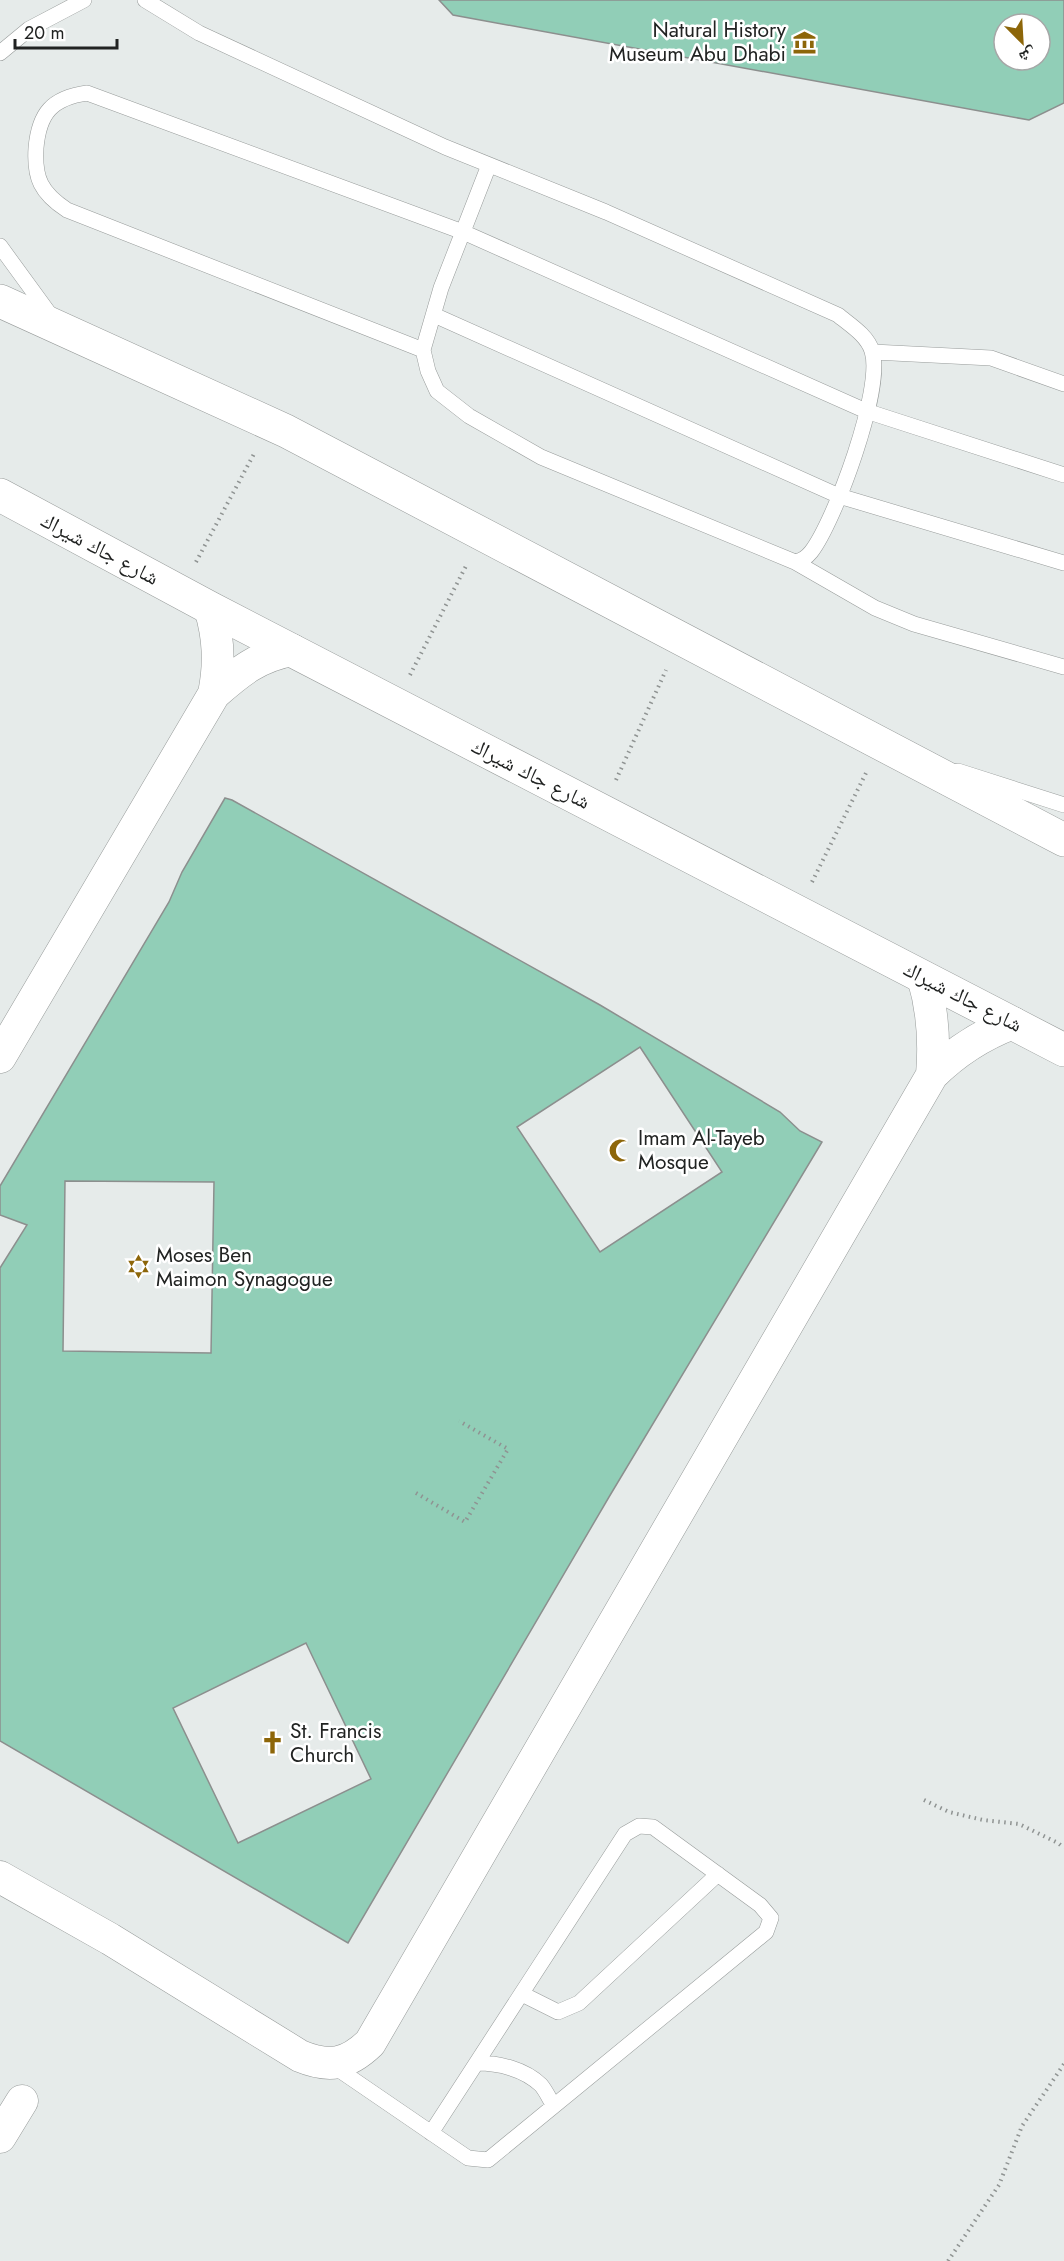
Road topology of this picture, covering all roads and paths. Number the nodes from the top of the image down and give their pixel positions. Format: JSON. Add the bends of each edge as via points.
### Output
{"nodes":[{"id":1,"x":84,"y":0,"type":"edge"},
{"id":2,"x":145,"y":0,"type":"edge"},
{"id":3,"x":0,"y":53,"type":"edge"},
{"id":4,"x":489,"y":165,"type":"junction"},
{"id":5,"x":462,"y":232,"type":"junction"},
{"id":6,"x":0,"y":246,"type":"edge"},
{"id":7,"x":0,"y":301,"type":"edge"},
{"id":8,"x":434,"y":315,"type":"junction"},
{"id":9,"x":60,"y":328,"type":"junction"},
{"id":10,"x":423,"y":350,"type":"junction"},
{"id":11,"x":873,"y":352,"type":"junction"},
{"id":12,"x":1064,"y":384,"type":"edge"},
{"id":13,"x":866,"y":411,"type":"junction"},
{"id":14,"x":270,"y":424,"type":"junction"},
{"id":15,"x":1064,"y":475,"type":"edge"},
{"id":16,"x":0,"y":495,"type":"edge"},
{"id":17,"x":839,"y":496,"type":"junction"},
{"id":18,"x":482,"y":534,"type":"junction"},
{"id":19,"x":795,"y":562,"type":"junction"},
{"id":20,"x":1064,"y":563,"type":"edge"},
{"id":21,"x":180,"y":592,"type":"junction"},
{"id":22,"x":210,"y":608,"type":"junction"},
{"id":23,"x":681,"y":638,"type":"junction"},
{"id":24,"x":292,"y":650,"type":"junction"},
{"id":25,"x":1064,"y":667,"type":"edge"},
{"id":26,"x":214,"y":694,"type":"junction"},
{"id":27,"x":395,"y":704,"type":"junction"},
{"id":28,"x":881,"y":742,"type":"junction"},
{"id":29,"x":914,"y":760,"type":"junction"},
{"id":30,"x":1064,"y":805,"type":"edge"},
{"id":31,"x":601,"y":811,"type":"junction"},
{"id":32,"x":1064,"y":840,"type":"edge"},
{"id":33,"x":797,"y":912,"type":"junction"},
{"id":34,"x":922,"y":977,"type":"junction"},
{"id":35,"x":1013,"y":1023,"type":"junction"},
{"id":36,"x":1064,"y":1050,"type":"edge"},
{"id":37,"x":0,"y":1057,"type":"edge"},
{"id":38,"x":932,"y":1075,"type":"junction"},
{"id":39,"x":459,"y":1421,"type":"dead end"},
{"id":40,"x":416,"y":1493,"type":"dead end"},
{"id":41,"x":924,"y":1800,"type":"dead end"},
{"id":42,"x":1064,"y":1848,"type":"edge"},
{"id":43,"x":718,"y":1874,"type":"junction"},
{"id":44,"x":0,"y":1877,"type":"edge"},
{"id":45,"x":522,"y":1994,"type":"junction"},
{"id":46,"x":477,"y":2063,"type":"junction"},
{"id":47,"x":330,"y":2064,"type":"junction"},
{"id":48,"x":1064,"y":2064,"type":"edge"},
{"id":49,"x":22,"y":2101,"type":"dead end"},
{"id":50,"x":554,"y":2106,"type":"junction"},
{"id":51,"x":431,"y":2133,"type":"junction"},
{"id":52,"x":0,"y":2136,"type":"edge"},
{"id":53,"x":948,"y":2261,"type":"edge"}],
"edges":[{"from":1,"to":3,"type":"lane","via":[[29,29]]},
{"from":2,"to":4,"type":"lane","via":[[199,33]]},
{"from":4,"to":5,"type":"lane"},
{"from":4,"to":11,"type":"lane","via":[[606,212],[838,315],[862,334]]},
{"from":5,"to":8,"type":"lane"},
{"from":5,"to":10,"type":"lane","via":[[87,93],[61,100],[40,122],[35,169],[38,181],[55,203]]},
{"from":5,"to":13,"type":"lane"},
{"from":6,"to":9,"type":"lane"},
{"from":7,"to":9,"type":"street"},
{"from":8,"to":10,"type":"lane"},
{"from":8,"to":17,"type":"lane"},
{"from":9,"to":14,"type":"street"},
{"from":10,"to":19,"type":"lane","via":[[437,391],[469,416],[541,457]]},
{"from":11,"to":12,"type":"lane","via":[[991,358]]},
{"from":11,"to":13,"type":"lane","via":[[875,370]]},
{"from":13,"to":15,"type":"lane"},
{"from":13,"to":17,"type":"lane"},
{"from":14,"to":18,"type":"street"},
{"from":14,"to":21,"type":"path"},
{"from":16,"to":21,"type":"street","name":"شارع جاك شيراك"},
{"from":17,"to":19,"type":"lane","via":[[810,554]]},
{"from":17,"to":20,"type":"lane"},
{"from":18,"to":23,"type":"street"},
{"from":18,"to":27,"type":"path"},
{"from":19,"to":25,"type":"lane","via":[[875,608],[914,624]]},
{"from":21,"to":22,"type":"street","name":"شارع جاك شيراك"},
{"from":22,"to":24,"type":"street","name":"شارع جاك شيراك"},
{"from":22,"to":26,"type":"street","via":[[218,643]]},
{"from":23,"to":28,"type":"street"},
{"from":23,"to":31,"type":"path"},
{"from":24,"to":26,"type":"street","via":[[251,664]]},
{"from":24,"to":27,"type":"street","name":"شارع جاك شيراك"},
{"from":26,"to":37,"type":"street"},
{"from":27,"to":31,"type":"street","name":"شارع جاك شيراك"},
{"from":28,"to":29,"type":"street"},
{"from":28,"to":33,"type":"path"},
{"from":29,"to":30,"type":"lane"},
{"from":29,"to":32,"type":"street"},
{"from":31,"to":33,"type":"street","name":"شارع جاك شيراك"},
{"from":33,"to":34,"type":"street","name":"شارع جاك شيراك"},
{"from":34,"to":35,"type":"street","name":"شارع جاك شيراك"},
{"from":34,"to":38,"type":"street","via":[[931,1001],[934,1026]]},
{"from":35,"to":36,"type":"street","name":"شارع جاك شيراك"},
{"from":35,"to":38,"type":"street","via":[[970,1043]]},
{"from":38,"to":47,"type":"street","via":[[370,2043],[345,2061]]},
{"from":39,"to":40,"type":"path","via":[[508,1449],[465,1522]]},
{"from":41,"to":42,"type":"path","via":[[949,1812],[1019,1824]]},
{"from":43,"to":45,"type":"lane","via":[[579,2003],[558,2012]]},
{"from":43,"to":45,"type":"lane","via":[[653,1827],[639,1826],[625,1834]]},
{"from":43,"to":50,"type":"lane","via":[[771,1918],[766,1932]]},
{"from":44,"to":47,"type":"street","via":[[110,1939],[300,2056]]},
{"from":45,"to":46,"type":"lane"},
{"from":46,"to":50,"type":"lane","via":[[494,2063],[522,2072],[541,2086]]},
{"from":46,"to":51,"type":"lane"},
{"from":47,"to":51,"type":"lane"},
{"from":48,"to":53,"type":"path","via":[[1022,2126],[999,2185]]},
{"from":49,"to":52,"type":"street"},
{"from":50,"to":51,"type":"lane","via":[[488,2160],[468,2158]]}]}
